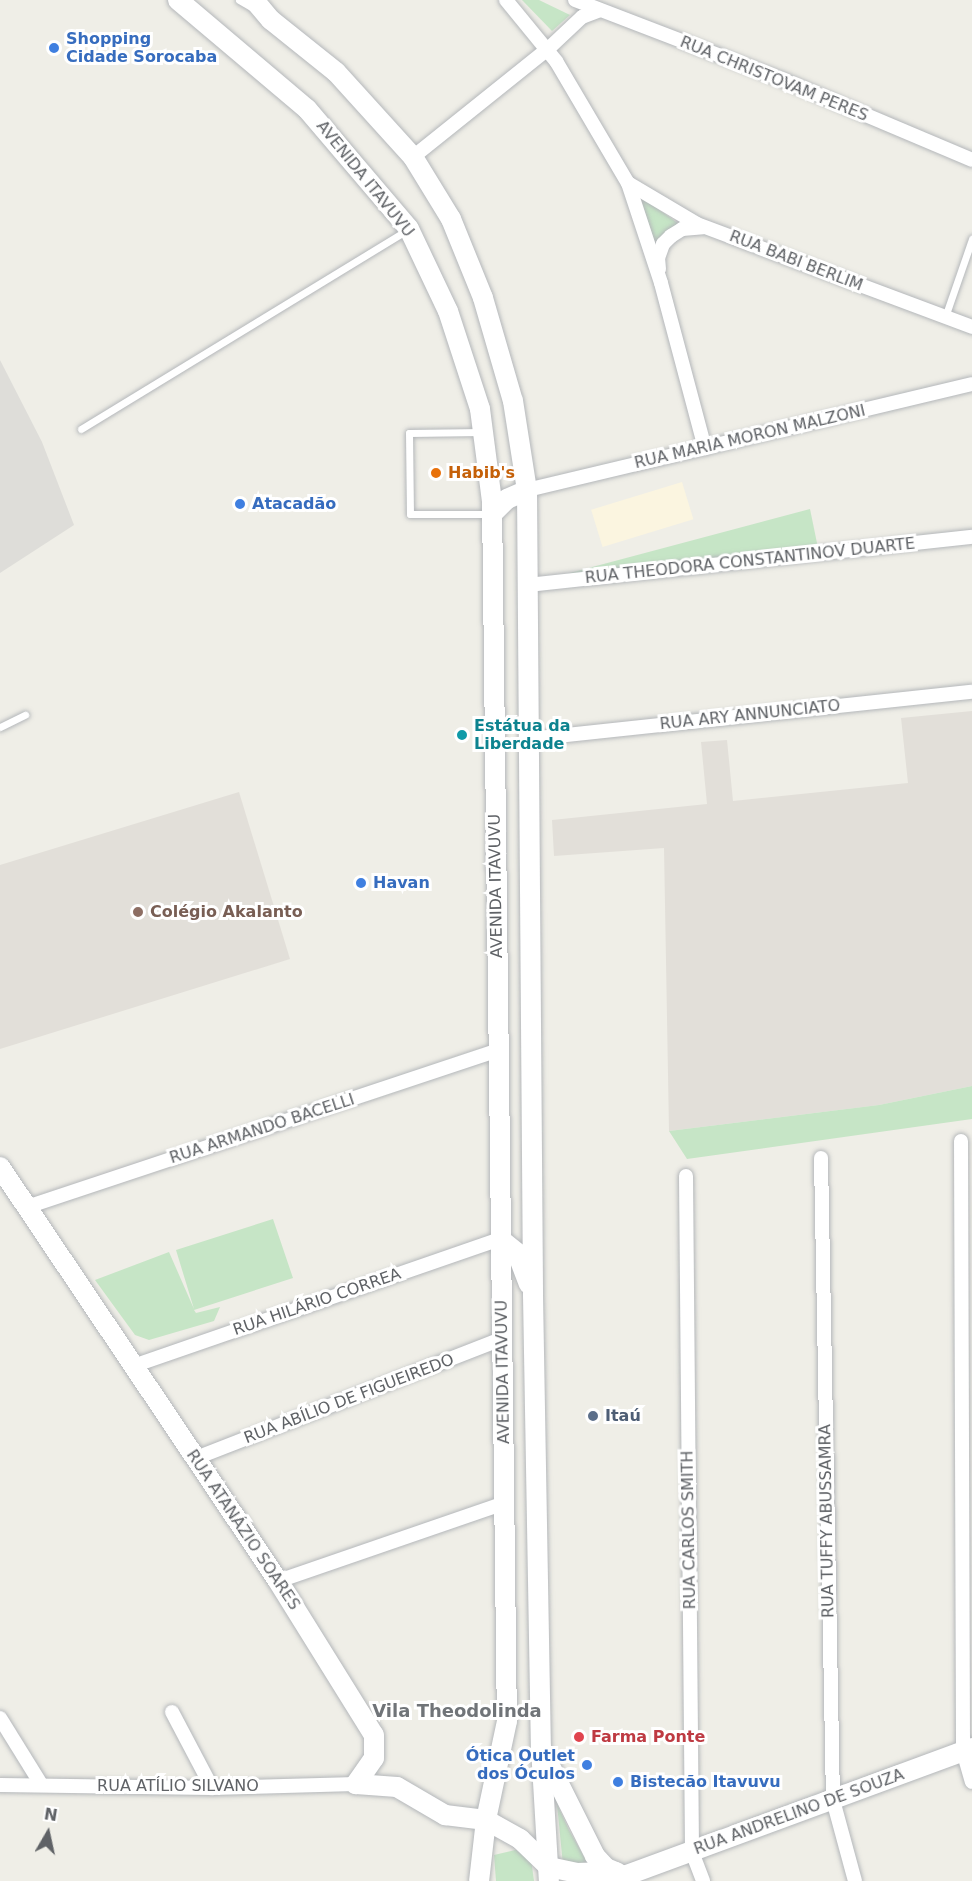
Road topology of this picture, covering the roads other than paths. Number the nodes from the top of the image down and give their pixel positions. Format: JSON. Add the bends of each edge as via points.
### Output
{"nodes":[{"id":1,"x":178,"y":0,"type":"edge"},
{"id":2,"x":192,"y":0,"type":"edge"},
{"id":3,"x":239,"y":0,"type":"edge"},
{"id":4,"x":255,"y":0,"type":"edge"},
{"id":5,"x":506,"y":0,"type":"edge"},
{"id":6,"x":575,"y":0,"type":"edge"},
{"id":7,"x":600,"y":10,"type":"junction"},
{"id":8,"x":271,"y":20,"type":"junction"},
{"id":9,"x":548,"y":49,"type":"junction"},
{"id":10,"x":263,"y":71,"type":"junction"},
{"id":11,"x":413,"y":157,"type":"junction"},
{"id":12,"x":972,"y":160,"type":"edge"},
{"id":13,"x":628,"y":183,"type":"junction"},
{"id":14,"x":705,"y":227,"type":"junction"},
{"id":15,"x":410,"y":229,"type":"junction"},
{"id":16,"x":972,"y":239,"type":"edge"},
{"id":17,"x":661,"y":283,"type":"junction"},
{"id":18,"x":945,"y":317,"type":"junction"},
{"id":19,"x":972,"y":327,"type":"edge"},
{"id":20,"x":972,"y":384,"type":"edge"},
{"id":21,"x":81,"y":429,"type":"dead end"},
{"id":22,"x":483,"y":432,"type":"junction"},
{"id":23,"x":705,"y":448,"type":"junction"},
{"id":24,"x":527,"y":490,"type":"junction"},
{"id":25,"x":492,"y":514,"type":"junction"},
{"id":26,"x":972,"y":537,"type":"edge"},
{"id":27,"x":528,"y":585,"type":"junction"},
{"id":28,"x":972,"y":692,"type":"edge"},
{"id":29,"x":495,"y":705,"type":"junction"},
{"id":30,"x":25,"y":716,"type":"dead end"},
{"id":31,"x":0,"y":727,"type":"edge"},
{"id":32,"x":529,"y":739,"type":"junction"},
{"id":33,"x":498,"y":1050,"type":"junction"},
{"id":34,"x":961,"y":1141,"type":"dead end"},
{"id":35,"x":821,"y":1158,"type":"dead end"},
{"id":36,"x":0,"y":1167,"type":"edge"},
{"id":37,"x":686,"y":1176,"type":"dead end"},
{"id":38,"x":27,"y":1207,"type":"junction"},
{"id":39,"x":500,"y":1239,"type":"junction"},
{"id":40,"x":533,"y":1295,"type":"junction"},
{"id":41,"x":502,"y":1339,"type":"junction"},
{"id":42,"x":133,"y":1366,"type":"junction"},
{"id":43,"x":196,"y":1458,"type":"junction"},
{"id":44,"x":505,"y":1503,"type":"junction"},
{"id":45,"x":278,"y":1581,"type":"junction"},
{"id":46,"x":172,"y":1712,"type":"dead end"},
{"id":47,"x":0,"y":1718,"type":"edge"},
{"id":48,"x":541,"y":1748,"type":"junction"},
{"id":49,"x":968,"y":1749,"type":"edge"},
{"id":50,"x":972,"y":1782,"type":"edge"},
{"id":51,"x":41,"y":1784,"type":"junction"},
{"id":52,"x":357,"y":1784,"type":"junction"},
{"id":53,"x":0,"y":1785,"type":"edge"},
{"id":54,"x":212,"y":1788,"type":"junction"},
{"id":55,"x":834,"y":1800,"type":"junction"},
{"id":56,"x":486,"y":1820,"type":"junction"},
{"id":57,"x":692,"y":1852,"type":"junction"},
{"id":58,"x":549,"y":1874,"type":"edge"},
{"id":59,"x":620,"y":1876,"type":"edge"},
{"id":60,"x":579,"y":1877,"type":"edge"},
{"id":61,"x":479,"y":1881,"type":"edge"},
{"id":62,"x":703,"y":1881,"type":"edge"},
{"id":63,"x":855,"y":1881,"type":"edge"}],
"edges":[{"from":1,"to":10,"type":"main road","name":"AVENIDA ITAVUVU"},
{"from":2,"to":10,"type":"lane"},
{"from":3,"to":8,"type":"lane"},
{"from":4,"to":8,"type":"main road","name":"AVENIDA ITAVUVU"},
{"from":5,"to":9,"type":"street"},
{"from":6,"to":7,"type":"street","name":"RUA CHRISTOVAM PERES"},
{"from":7,"to":9,"type":"street","via":[[582,17]]},
{"from":7,"to":12,"type":"street","name":"RUA CHRISTOVAM PERES"},
{"from":8,"to":11,"type":"main road","name":"AVENIDA ITAVUVU","via":[[336,72]]},
{"from":9,"to":11,"type":"street"},
{"from":9,"to":13,"type":"street"},
{"from":10,"to":15,"type":"main road","name":"AVENIDA ITAVUVU","via":[[307,109]]},
{"from":11,"to":24,"type":"main road","name":"AVENIDA ITAVUVU","via":[[451,219],[483,298],[513,401]]},
{"from":13,"to":14,"type":"street","name":"RUA BABI BERLIM"},
{"from":13,"to":17,"type":"street"},
{"from":14,"to":17,"type":"street","via":[[682,229],[663,244],[658,258]]},
{"from":14,"to":18,"type":"street","name":"RUA BABI BERLIM"},
{"from":15,"to":21,"type":"lane"},
{"from":15,"to":22,"type":"main road","name":"AVENIDA ITAVUVU","via":[[448,311],[480,409]]},
{"from":16,"to":18,"type":"lane"},
{"from":17,"to":23,"type":"street"},
{"from":18,"to":19,"type":"street","name":"RUA BABI BERLIM"},
{"from":20,"to":23,"type":"street","name":"RUA MARIA MORON MALZONI"},
{"from":22,"to":25,"type":"main road","name":"AVENIDA ITAVUVU"},
{"from":22,"to":25,"type":"lane","via":[[409,433],[410,514]]},
{"from":23,"to":24,"type":"street","name":"RUA MARIA MORON MALZONI"},
{"from":24,"to":25,"type":"main road","via":[[507,498]]},
{"from":24,"to":27,"type":"main road","name":"AVENIDA ITAVUVU"},
{"from":25,"to":29,"type":"main road","name":"AVENIDA ITAVUVU"},
{"from":26,"to":27,"type":"street","name":"RUA THEODORA CONSTANTINOV DUARTE"},
{"from":27,"to":32,"type":"main road","name":"AVENIDA ITAVUVU"},
{"from":28,"to":32,"type":"street","name":"RUA ARY ANNUNCIATO"},
{"from":29,"to":32,"type":"main road","via":[[507,732]]},
{"from":29,"to":33,"type":"main road","name":"AVENIDA ITAVUVU"},
{"from":30,"to":31,"type":"lane"},
{"from":32,"to":40,"type":"main road","name":"AVENIDA ITAVUVU"},
{"from":33,"to":38,"type":"street","name":"RUA ARMANDO BACELLI"},
{"from":33,"to":39,"type":"main road","name":"AVENIDA ITAVUVU"},
{"from":34,"to":49,"type":"street"},
{"from":35,"to":55,"type":"street","name":"RUA TUFFY ABUSSAMRA"},
{"from":36,"to":38,"type":"main road","name":"RUA ATANÁZIO SOARES"},
{"from":37,"to":57,"type":"street","name":"RUA CARLOS SMITH"},
{"from":38,"to":42,"type":"main road","name":"RUA ATANÁZIO SOARES"},
{"from":39,"to":40,"type":"main road","via":[[516,1253]]},
{"from":39,"to":41,"type":"main road","name":"AVENIDA ITAVUVU"},
{"from":39,"to":42,"type":"street","name":"RUA HILÁRIO CORREA"},
{"from":40,"to":48,"type":"main road","name":"AVENIDA ITAVUVU"},
{"from":41,"to":43,"type":"street","name":"RUA ABÍLIO DE FIGUEIREDO"},
{"from":41,"to":44,"type":"main road","name":"AVENIDA ITAVUVU"},
{"from":42,"to":43,"type":"main road","name":"RUA ATANÁZIO SOARES"},
{"from":43,"to":45,"type":"main road","name":"RUA ATANÁZIO SOARES"},
{"from":44,"to":45,"type":"street"},
{"from":44,"to":56,"type":"main road","name":"AVENIDA ITAVUVU","via":[[507,1721]]},
{"from":45,"to":52,"type":"main road","name":"RUA ATANÁZIO SOARES","via":[[374,1735],[374,1758]]},
{"from":46,"to":54,"type":"street"},
{"from":47,"to":51,"type":"street"},
{"from":48,"to":58,"type":"main road","name":"AVENIDA ITAVUVU"},
{"from":48,"to":59,"type":"main road","name":"AVENIDA ITAVUVU","via":[[595,1856]]},
{"from":49,"to":50,"type":"street"},
{"from":49,"to":55,"type":"main road","name":"RUA ANDRELINO DE SOUZA"},
{"from":51,"to":53,"type":"street","name":"RUA ATÍLIO SILVANO"},
{"from":51,"to":54,"type":"street","name":"RUA ATÍLIO SILVANO"},
{"from":52,"to":54,"type":"street","name":"RUA ATÍLIO SILVANO"},
{"from":52,"to":56,"type":"main road","via":[[397,1787],[445,1815]]},
{"from":55,"to":57,"type":"main road","name":"RUA ANDRELINO DE SOUZA"},
{"from":55,"to":63,"type":"street","name":"RUA TUFFY ABUSSAMRA"},
{"from":56,"to":58,"type":"main road","via":[[520,1839]]},
{"from":56,"to":61,"type":"main road","name":"AVENIDA ITAVUVU"},
{"from":57,"to":59,"type":"main road","name":"RUA ANDRELINO DE SOUZA"},
{"from":57,"to":62,"type":"street","name":"RUA CARLOS SMITH"},
{"from":58,"to":60,"type":"main road","name":"RUA ANDRELINO DE SOUZA"},
{"from":59,"to":60,"type":"main road","name":"RUA ANDRELINO DE SOUZA"}]}
